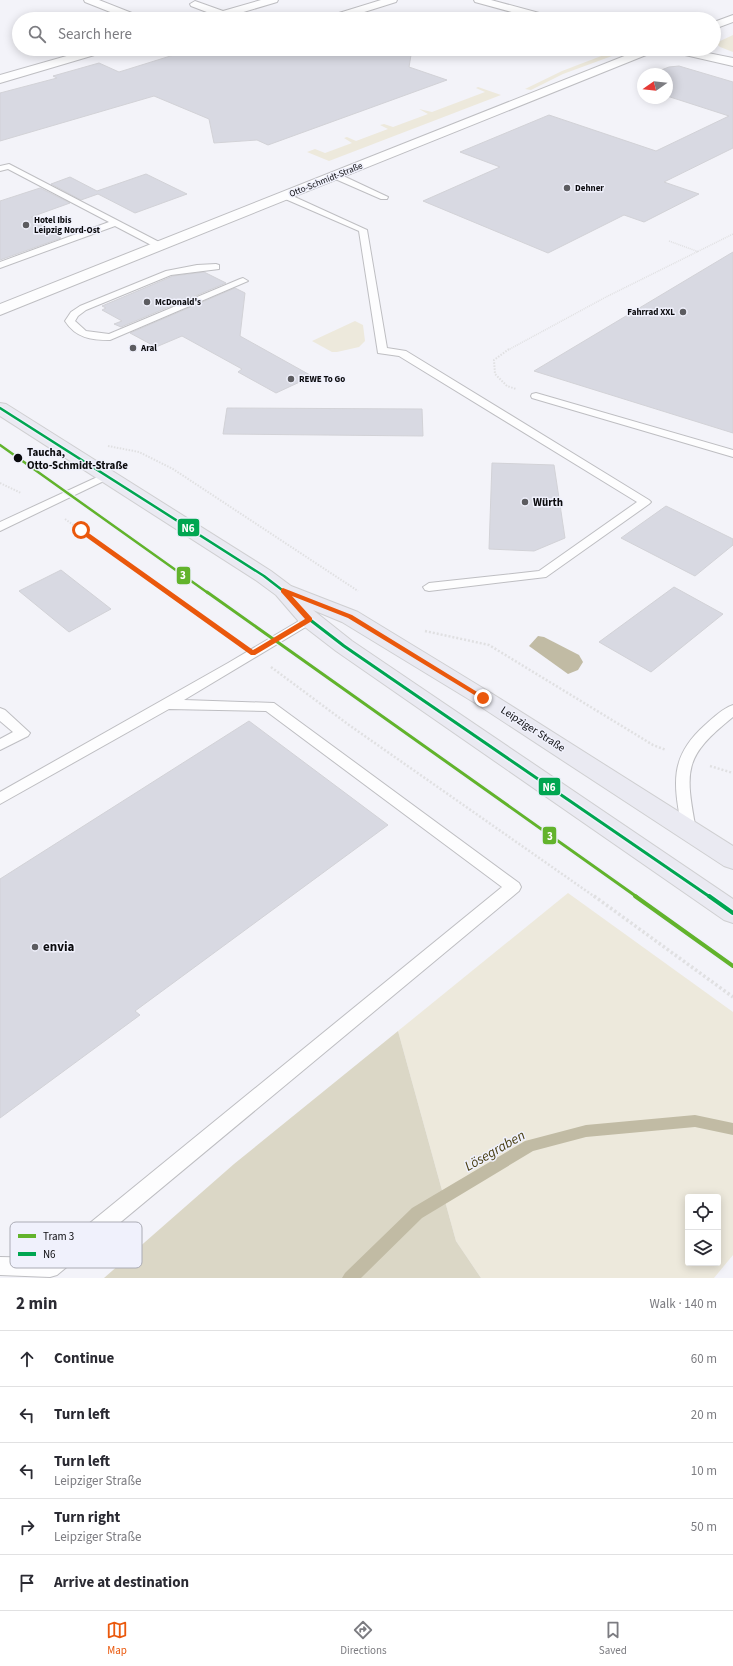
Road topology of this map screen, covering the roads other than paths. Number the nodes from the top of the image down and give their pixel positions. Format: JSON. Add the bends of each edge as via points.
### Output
{"nodes":[{"id":1,"x":88,"y":0,"type":"edge"},
{"id":2,"x":273,"y":0,"type":"edge"},
{"id":3,"x":392,"y":0,"type":"edge"},
{"id":4,"x":479,"y":0,"type":"edge"},
{"id":5,"x":195,"y":4,"type":"dead end"},
{"id":6,"x":120,"y":12,"type":"edge"},
{"id":7,"x":215,"y":12,"type":"edge"},
{"id":8,"x":233,"y":12,"type":"edge"},
{"id":9,"x":353,"y":12,"type":"edge"},
{"id":10,"x":524,"y":12,"type":"edge"},
{"id":11,"x":733,"y":18,"type":"edge"},
{"id":12,"x":721,"y":23,"type":"edge"},
{"id":13,"x":80,"y":56,"type":"edge"},
{"id":14,"x":635,"y":56,"type":"edge"},
{"id":15,"x":705,"y":56,"type":"edge"},
{"id":16,"x":733,"y":62,"type":"edge"},
{"id":17,"x":0,"y":79,"type":"edge"},
{"id":18,"x":0,"y":169,"type":"edge"},
{"id":19,"x":336,"y":176,"type":"junction"},
{"id":20,"x":286,"y":196,"type":"junction"},
{"id":21,"x":384,"y":197,"type":"dead end"},
{"id":22,"x":115,"y":223,"type":"junction"},
{"id":23,"x":158,"y":245,"type":"junction"},
{"id":24,"x":0,"y":264,"type":"edge"},
{"id":25,"x":216,"y":267,"type":"dead end"},
{"id":26,"x":243,"y":281,"type":"dead end"},
{"id":27,"x":0,"y":310,"type":"edge"},
{"id":28,"x":536,"y":396,"type":"road end"},
{"id":29,"x":0,"y":408,"type":"edge"},
{"id":30,"x":733,"y":454,"type":"edge"},
{"id":31,"x":106,"y":476,"type":"junction"},
{"id":32,"x":0,"y":527,"type":"edge"},
{"id":33,"x":429,"y":587,"type":"dead end"},
{"id":34,"x":283,"y":590,"type":"junction"},
{"id":35,"x":309,"y":619,"type":"junction"},
{"id":36,"x":166,"y":704,"type":"junction"},
{"id":37,"x":733,"y":710,"type":"edge"},
{"id":38,"x":0,"y":713,"type":"edge"},
{"id":39,"x":0,"y":745,"type":"edge"},
{"id":40,"x":0,"y":799,"type":"edge"},
{"id":41,"x":689,"y":830,"type":"junction"},
{"id":42,"x":733,"y":859,"type":"edge"},
{"id":43,"x":733,"y":913,"type":"edge"},
{"id":44,"x":106,"y":1222,"type":"edge"},
{"id":45,"x":0,"y":1266,"type":"edge"},
{"id":46,"x":10,"y":1266,"type":"edge"}],
"edges":[{"from":1,"to":6,"type":"street"},
{"from":2,"to":8,"type":"street"},
{"from":3,"to":9,"type":"street"},
{"from":4,"to":10,"type":"street"},
{"from":5,"to":7,"type":"street"},
{"from":11,"to":12,"type":"street"},
{"from":13,"to":17,"type":"street"},
{"from":14,"to":19,"type":"street","name":"Otto-Schmidt-Straße"},
{"from":15,"to":16,"type":"street"},
{"from":18,"to":22,"type":"lane","via":[[9,166]]},
{"from":19,"to":20,"type":"street","name":"Otto-Schmidt-Straße"},
{"from":19,"to":21,"type":"lane"},
{"from":20,"to":23,"type":"street","name":"Otto-Schmidt-Straße"},
{"from":20,"to":33,"type":"lane","via":[[363,230],[382,351],[402,353],[645,502],[542,574]]},
{"from":22,"to":23,"type":"lane"},
{"from":22,"to":24,"type":"lane"},
{"from":23,"to":27,"type":"street","name":"Otto-Schmidt-Straße"},
{"from":25,"to":26,"type":"lane","via":[[169,273],[83,308],[74,314],[70,321],[74,330],[92,337],[110,337]]},
{"from":28,"to":30,"type":"lane"},
{"from":29,"to":31,"type":"main road","name":"Leipziger Straße"},
{"from":31,"to":32,"type":"lane"},
{"from":31,"to":34,"type":"main road","name":"Leipziger Straße"},
{"from":34,"to":35,"type":"main road","name":"Leipziger Straße"},
{"from":34,"to":41,"type":"main road","name":"Leipziger Straße","via":[[350,617],[483,698]]},
{"from":35,"to":36,"type":"lane"},
{"from":35,"to":43,"type":"main road","name":"Leipziger Straße","via":[[550,789]]},
{"from":36,"to":40,"type":"lane"},
{"from":36,"to":44,"type":"lane","via":[[268,706],[513,887]]},
{"from":37,"to":41,"type":"lane","via":[[704,734],[686,758],[683,788]]},
{"from":38,"to":39,"type":"lane","via":[[22,732]]},
{"from":41,"to":42,"type":"main road","name":"Leipziger Straße"},
{"from":45,"to":46,"type":"lane"}]}
